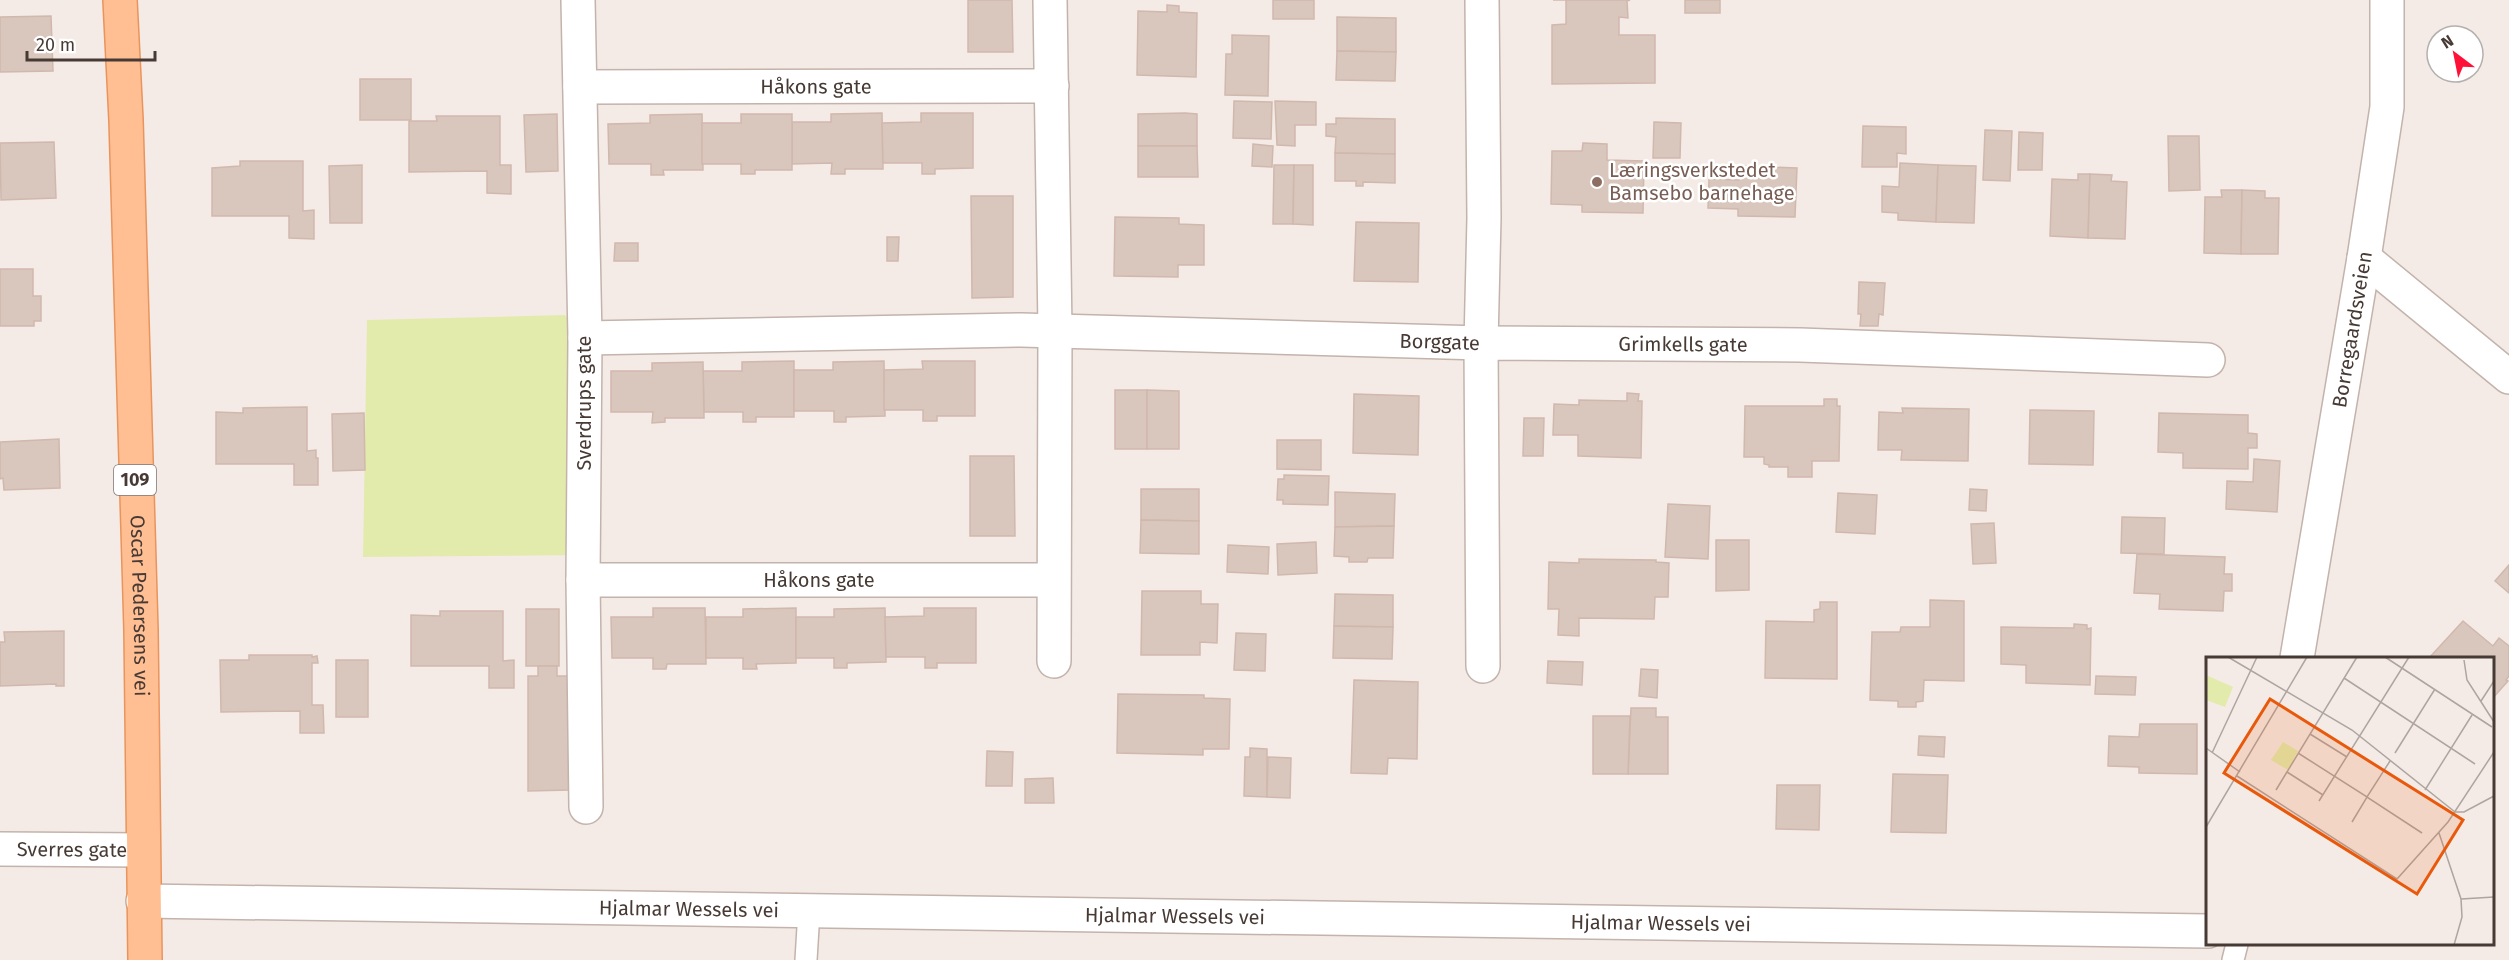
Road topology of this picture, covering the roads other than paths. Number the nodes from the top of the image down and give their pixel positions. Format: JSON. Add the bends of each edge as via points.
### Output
{"nodes":[{"id":1,"x":120,"y":0,"type":"edge"},
{"id":2,"x":578,"y":0,"type":"edge"},
{"id":3,"x":1050,"y":0,"type":"edge"},
{"id":4,"x":1482,"y":0,"type":"edge"},
{"id":5,"x":2387,"y":0,"type":"edge"},
{"id":6,"x":1052,"y":86,"type":"junction"},
{"id":7,"x":580,"y":87,"type":"junction"},
{"id":8,"x":2364,"y":258,"type":"junction"},
{"id":9,"x":1055,"y":330,"type":"junction"},
{"id":10,"x":585,"y":338,"type":"junction"},
{"id":11,"x":1481,"y":344,"type":"junction"},
{"id":12,"x":2208,"y":360,"type":"dead end"},
{"id":13,"x":2509,"y":377,"type":"edge"},
{"id":14,"x":583,"y":580,"type":"junction"},
{"id":15,"x":1053,"y":580,"type":"junction"},
{"id":16,"x":2296,"y":657,"type":"edge"},
{"id":17,"x":1054,"y":661,"type":"dead end"},
{"id":18,"x":1484,"y":666,"type":"dead end"},
{"id":19,"x":586,"y":807,"type":"dead end"},
{"id":20,"x":0,"y":849,"type":"edge"},
{"id":21,"x":143,"y":850,"type":"junction"},
{"id":22,"x":143,"y":901,"type":"junction"},
{"id":23,"x":809,"y":911,"type":"junction"},
{"id":24,"x":2206,"y":931,"type":"edge"},
{"id":25,"x":2237,"y":945,"type":"edge"},
{"id":26,"x":145,"y":960,"type":"edge"},
{"id":27,"x":806,"y":960,"type":"edge"},
{"id":28,"x":2233,"y":960,"type":"edge"}],
"edges":[{"from":1,"to":21,"type":"main road","name":"Oscar Pedersens vei","number":"109","via":[[141,630]]},
{"from":2,"to":7,"type":"street","name":"Sverdrups gate"},
{"from":3,"to":6,"type":"street"},
{"from":4,"to":11,"type":"street","name":"Borggate"},
{"from":5,"to":8,"type":"street","name":"Borregaardsveien","via":[[2387,107]]},
{"from":6,"to":7,"type":"street","name":"Håkons gate"},
{"from":6,"to":9,"type":"street"},
{"from":7,"to":10,"type":"street","name":"Sverdrups gate"},
{"from":8,"to":13,"type":"street"},
{"from":8,"to":16,"type":"street","name":"Borregaardsveien"},
{"from":9,"to":10,"type":"street"},
{"from":9,"to":11,"type":"street","name":"Borggate"},
{"from":9,"to":15,"type":"street"},
{"from":10,"to":14,"type":"street","name":"Sverdrups gate"},
{"from":11,"to":12,"type":"street","name":"Grimkells gate","via":[[1800,345]]},
{"from":11,"to":18,"type":"street"},
{"from":14,"to":15,"type":"street","name":"Håkons gate"},
{"from":14,"to":19,"type":"street","name":"Sverdrups gate"},
{"from":15,"to":17,"type":"street"},
{"from":20,"to":21,"type":"street","name":"Sverres gate"},
{"from":21,"to":22,"type":"main road","name":"Oscar Pedersens vei","number":"109"},
{"from":22,"to":23,"type":"street","name":"Hjalmar Wessels vei"},
{"from":22,"to":26,"type":"main road","name":"Oscar Pedersens vei","number":"109"},
{"from":23,"to":24,"type":"street","name":"Hjalmar Wessels vei"},
{"from":23,"to":27,"type":"lane"},
{"from":25,"to":28,"type":"lane"}]}
